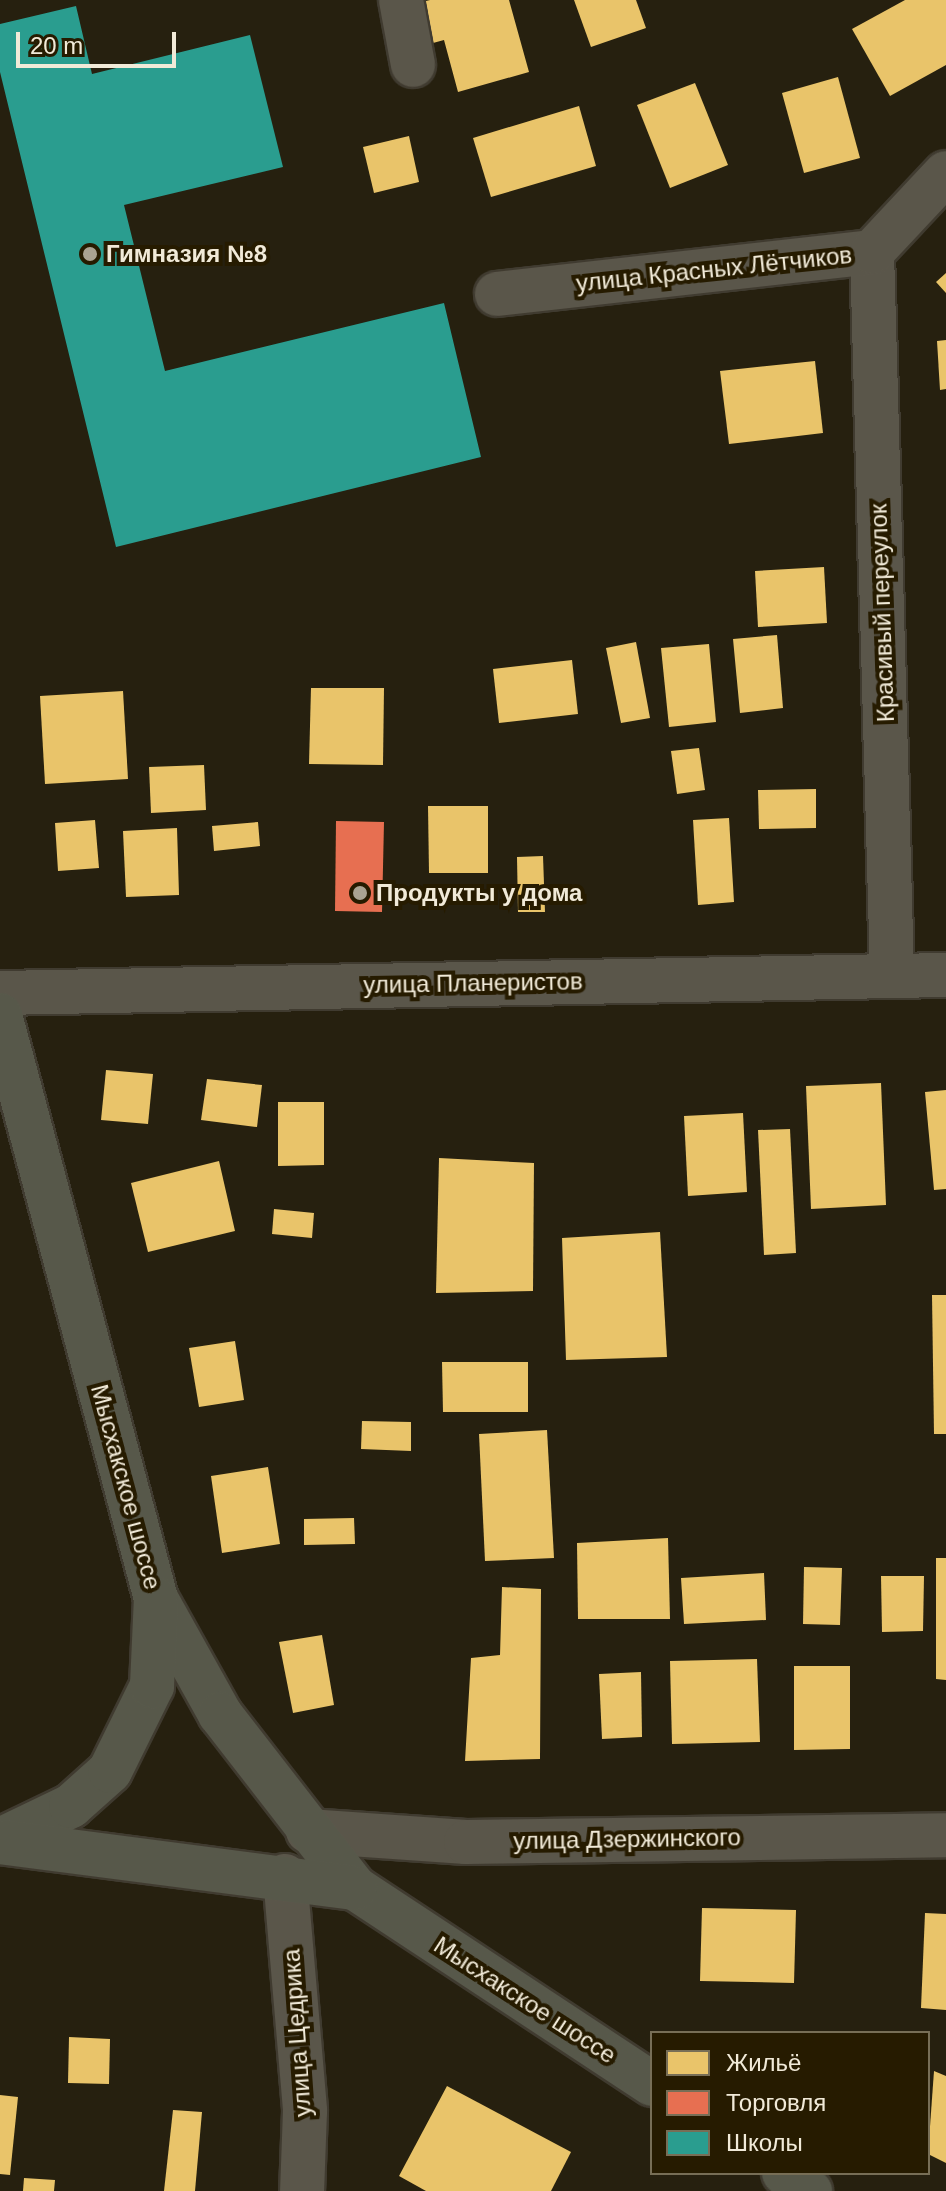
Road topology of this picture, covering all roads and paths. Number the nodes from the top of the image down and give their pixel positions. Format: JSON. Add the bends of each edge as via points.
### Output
{"nodes":[{"id":1,"x":401,"y":0,"type":"edge"},
{"id":2,"x":413,"y":65,"type":"dead end"},
{"id":3,"x":946,"y":173,"type":"edge"},
{"id":4,"x":872,"y":252,"type":"junction"},
{"id":5,"x":497,"y":294,"type":"dead end"},
{"id":6,"x":892,"y":973,"type":"junction"},
{"id":7,"x":946,"y":975,"type":"edge"},
{"id":8,"x":0,"y":993,"type":"edge"},
{"id":9,"x":0,"y":1015,"type":"edge"},
{"id":10,"x":156,"y":1599,"type":"junction"},
{"id":11,"x":308,"y":1831,"type":"junction"},
{"id":12,"x":946,"y":1835,"type":"edge"},
{"id":13,"x":0,"y":1841,"type":"edge"},
{"id":14,"x":285,"y":1876,"type":"junction"},
{"id":15,"x":355,"y":1888,"type":"junction"},
{"id":16,"x":650,"y":2083,"type":"edge"},
{"id":17,"x":787,"y":2175,"type":"edge"},
{"id":18,"x":302,"y":2191,"type":"edge"},
{"id":19,"x":810,"y":2191,"type":"edge"}],
"edges":[{"from":1,"to":2,"type":"street"},
{"from":3,"to":4,"type":"street","name":"улица Красных Лётчиков"},
{"from":4,"to":5,"type":"street","name":"улица Красных Лётчиков"},
{"from":4,"to":6,"type":"street","name":"Красивый переулок"},
{"from":6,"to":7,"type":"street","name":"улица Планеристов"},
{"from":6,"to":8,"type":"street","name":"улица Планеристов"},
{"from":9,"to":10,"type":"street","name":"Мысхакское шоссе"},
{"from":10,"to":11,"type":"street","name":"Мысхакское шоссе","via":[[220,1714]]},
{"from":10,"to":13,"type":"street","via":[[152,1686],[110,1771],[71,1806]]},
{"from":11,"to":12,"type":"street","name":"улица Дзержинского","via":[[466,1842]]},
{"from":11,"to":15,"type":"street","name":"Мысхакское шоссе"},
{"from":13,"to":14,"type":"street"},
{"from":14,"to":15,"type":"street"},
{"from":14,"to":18,"type":"street","name":"улица Цедрика","via":[[305,2111]]},
{"from":15,"to":16,"type":"street","name":"Мысхакское шоссе"},
{"from":17,"to":19,"type":"street"}]}
